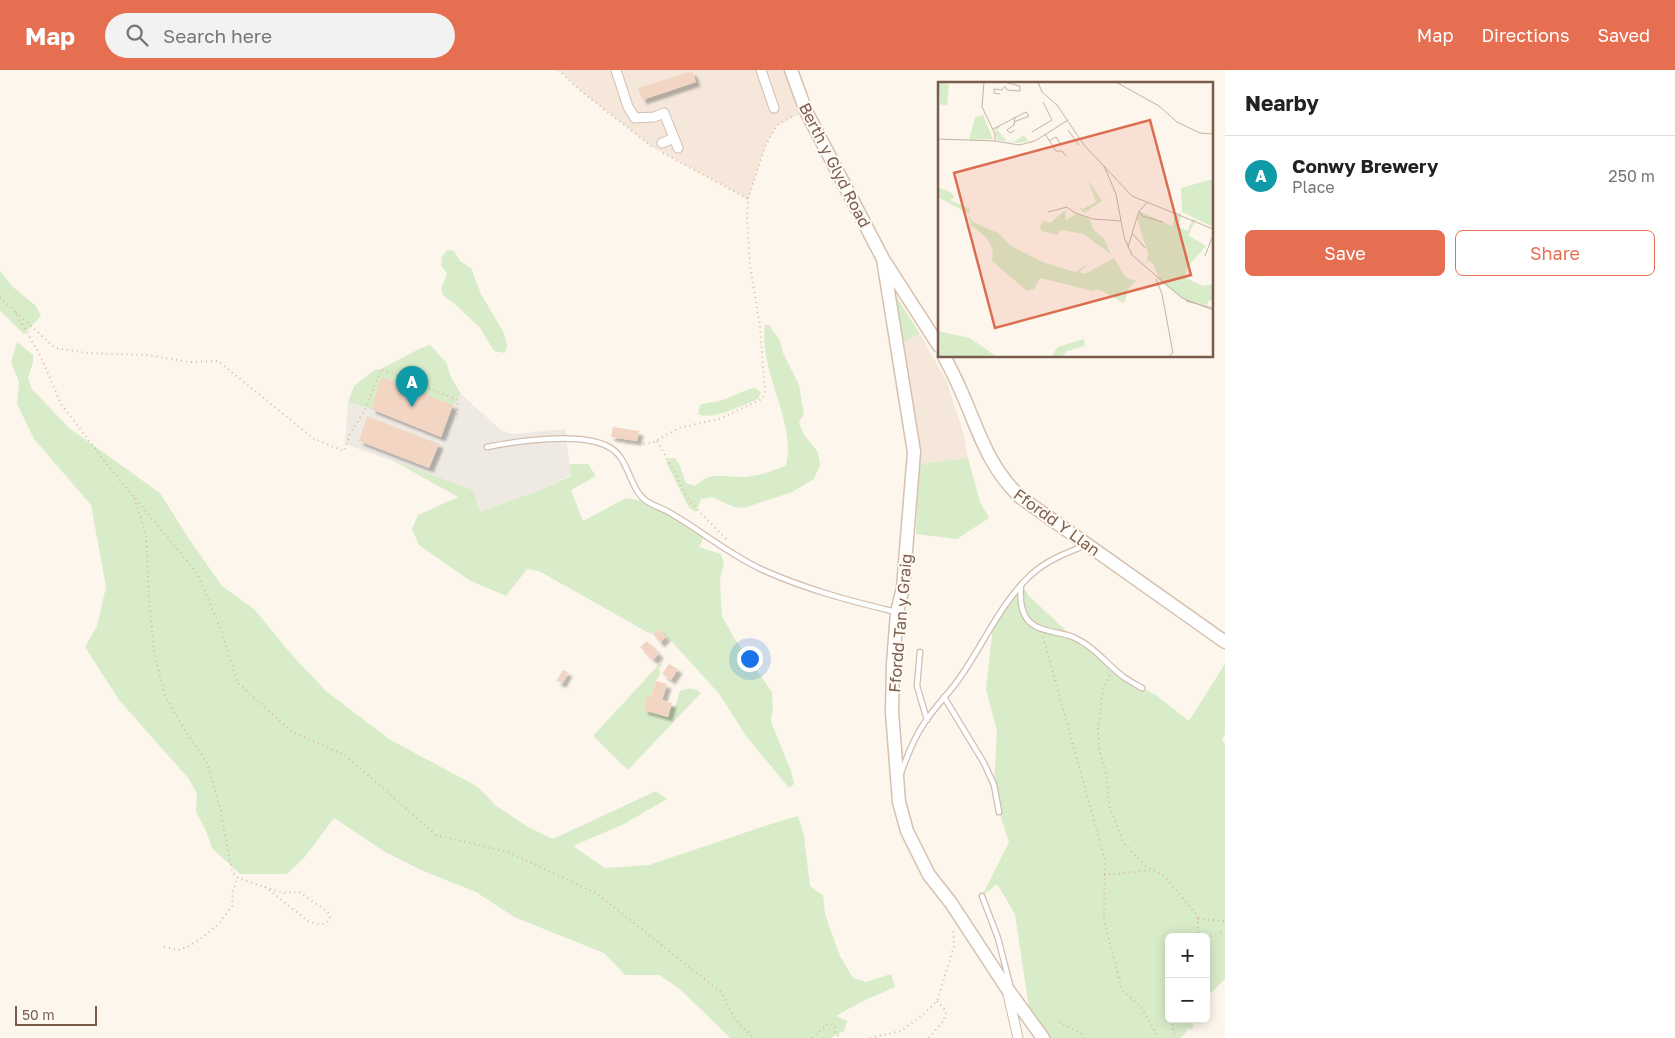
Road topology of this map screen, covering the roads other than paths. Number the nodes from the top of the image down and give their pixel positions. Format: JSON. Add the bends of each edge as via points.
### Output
{"nodes":[{"id":1,"x":616,"y":70,"type":"edge"},
{"id":2,"x":761,"y":70,"type":"edge"},
{"id":3,"x":791,"y":70,"type":"edge"},
{"id":4,"x":774,"y":108,"type":"dead end"},
{"id":5,"x":674,"y":138,"type":"junction"},
{"id":6,"x":662,"y":144,"type":"dead end"},
{"id":7,"x":678,"y":148,"type":"dead end"},
{"id":8,"x":883,"y":259,"type":"junction"},
{"id":9,"x":938,"y":344,"type":"edge"},
{"id":10,"x":945,"y":358,"type":"edge"},
{"id":11,"x":487,"y":447,"type":"dead end"},
{"id":12,"x":1088,"y":544,"type":"junction"},
{"id":13,"x":1022,"y":584,"type":"junction"},
{"id":14,"x":897,"y":612,"type":"junction"},
{"id":15,"x":1225,"y":642,"type":"edge"},
{"id":16,"x":920,"y":652,"type":"dead end"},
{"id":17,"x":1142,"y":688,"type":"dead end"},
{"id":18,"x":944,"y":697,"type":"junction"},
{"id":19,"x":926,"y":720,"type":"junction"},
{"id":20,"x":897,"y":783,"type":"junction"},
{"id":21,"x":999,"y":812,"type":"dead end"},
{"id":22,"x":982,"y":896,"type":"dead end"},
{"id":23,"x":1010,"y":992,"type":"junction"},
{"id":24,"x":1018,"y":1038,"type":"edge"},
{"id":25,"x":1043,"y":1038,"type":"edge"}],
"edges":[{"from":1,"to":5,"type":"street","via":[[635,118],[664,113]]},
{"from":2,"to":4,"type":"street"},
{"from":3,"to":8,"type":"street","name":"Berth y Glyd Road","via":[[805,108]]},
{"from":5,"to":6,"type":"street"},
{"from":5,"to":7,"type":"street"},
{"from":8,"to":9,"type":"street"},
{"from":8,"to":14,"type":"street","name":"Ffordd Tan y Graig","via":[[914,452],[903,588]]},
{"from":10,"to":12,"type":"street","name":"Ffordd Y Llan","via":[[990,459],[1006,483],[1020,497]]},
{"from":11,"to":14,"type":"lane","via":[[562,438],[608,446],[622,459],[640,496],[762,570],[810,589]]},
{"from":12,"to":13,"type":"lane","via":[[1060,555],[1034,571]]},
{"from":12,"to":15,"type":"street","name":"Ffordd Y Llan"},
{"from":13,"to":17,"type":"lane","via":[[1022,610],[1028,620],[1040,628],[1088,645],[1125,678]]},
{"from":13,"to":18,"type":"lane","via":[[961,677]]},
{"from":14,"to":20,"type":"street","name":"Ffordd Tan y Graig","via":[[892,712]]},
{"from":16,"to":19,"type":"lane","via":[[917,686]]},
{"from":18,"to":19,"type":"lane"},
{"from":18,"to":21,"type":"lane","via":[[984,763],[994,785]]},
{"from":19,"to":20,"type":"lane","via":[[911,746]]},
{"from":20,"to":23,"type":"street","name":"Ffordd Tan y Graig","via":[[907,831],[929,875],[952,903]]},
{"from":22,"to":23,"type":"lane","via":[[998,938]]},
{"from":23,"to":24,"type":"street"},
{"from":23,"to":25,"type":"street","name":"Ffordd Tan y Graig"}]}
